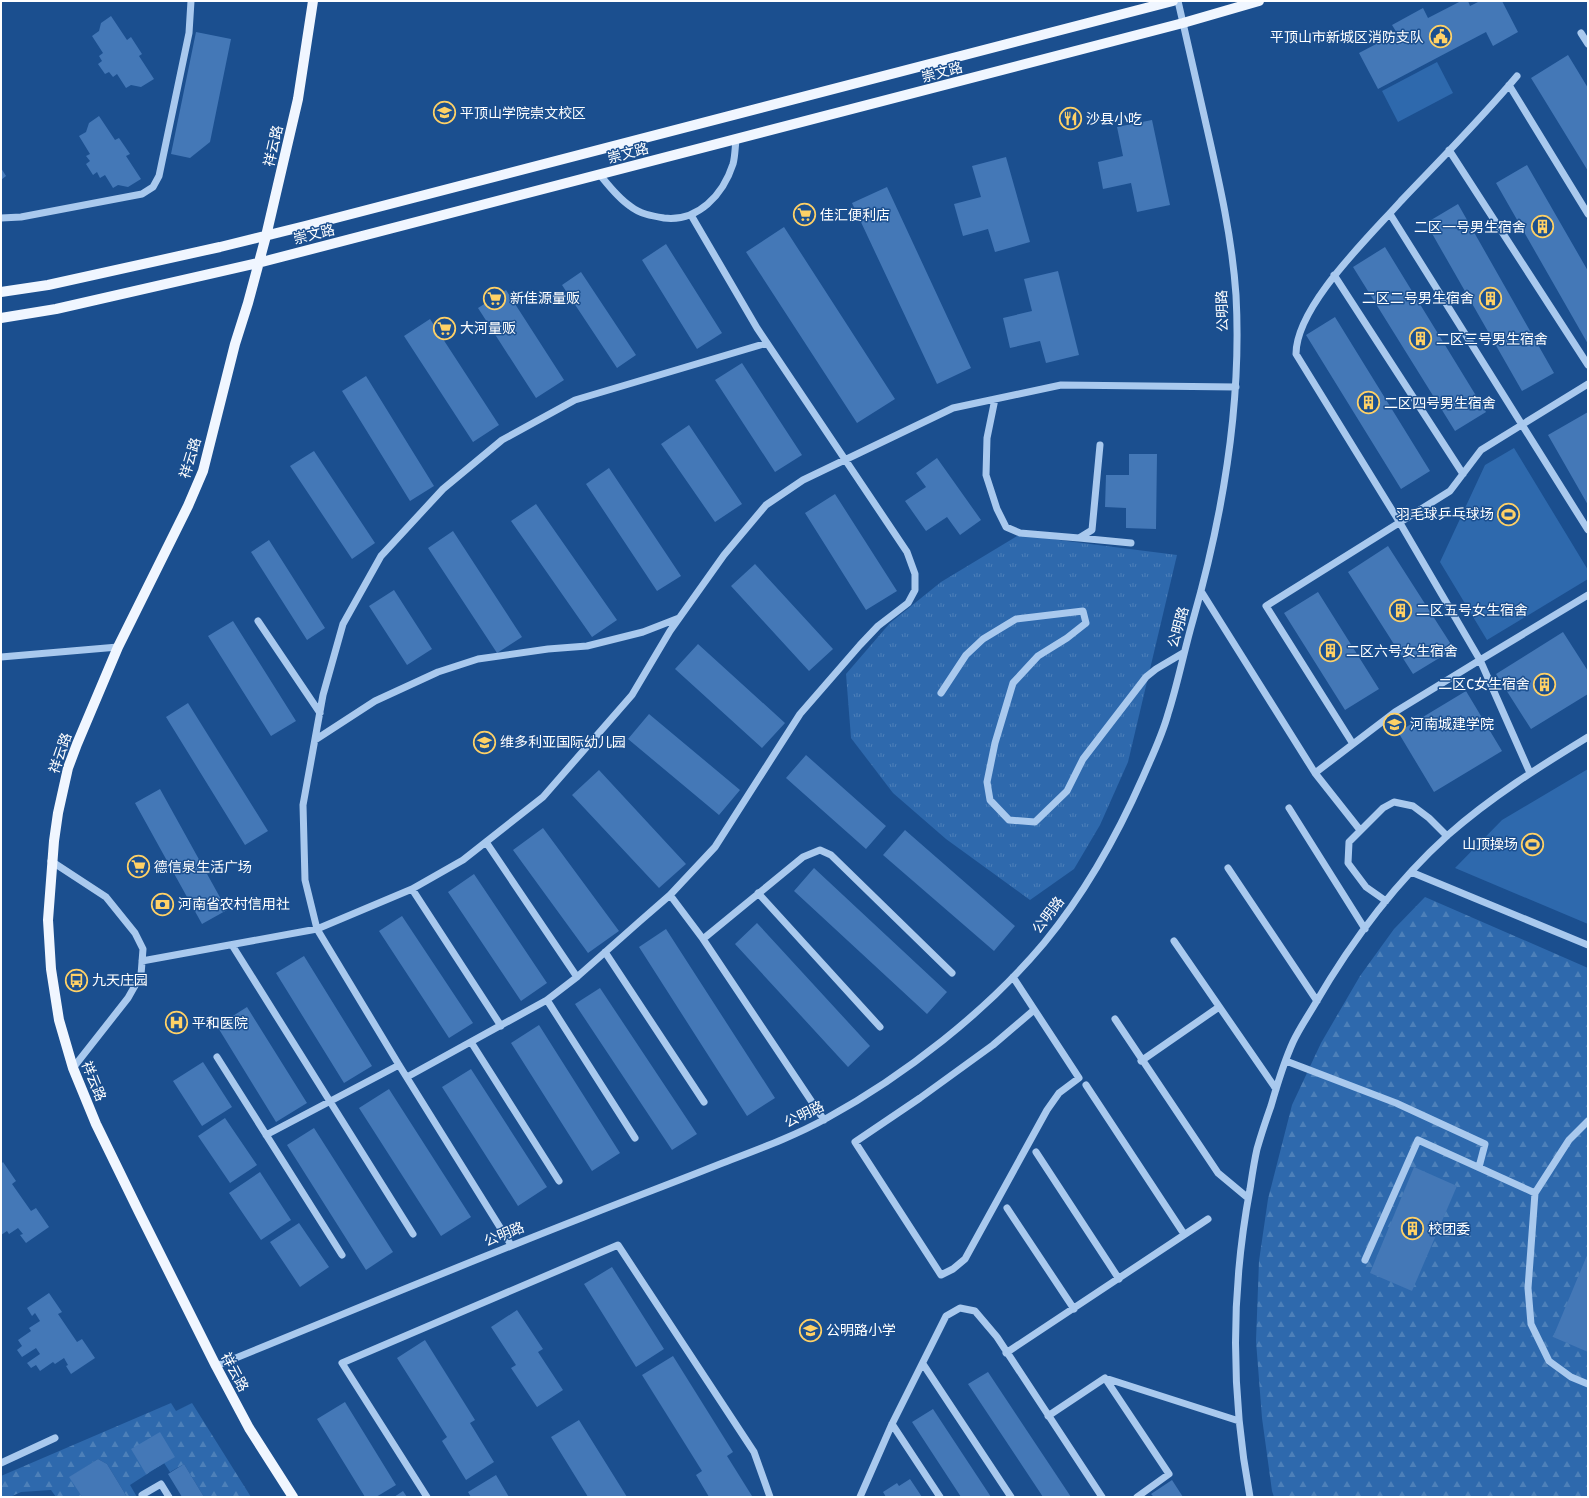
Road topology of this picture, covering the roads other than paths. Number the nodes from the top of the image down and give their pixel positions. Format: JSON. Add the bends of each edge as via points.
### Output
{"nodes":[{"id":1,"x":191,"y":1,"type":"edge"},
{"id":2,"x":313,"y":1,"type":"edge"},
{"id":3,"x":1173,"y":1,"type":"edge"},
{"id":4,"x":1178,"y":1,"type":"edge"},
{"id":5,"x":1259,"y":1,"type":"edge"},
{"id":6,"x":1183,"y":23,"type":"junction"},
{"id":7,"x":1581,"y":33,"type":"dead end"},
{"id":8,"x":1588,"y":44,"type":"edge"},
{"id":9,"x":1517,"y":76,"type":"dead end"},
{"id":10,"x":1509,"y":85,"type":"junction"},
{"id":11,"x":736,"y":140,"type":"junction"},
{"id":12,"x":1449,"y":150,"type":"junction"},
{"id":13,"x":600,"y":175,"type":"junction"},
{"id":14,"x":1390,"y":214,"type":"junction"},
{"id":15,"x":1588,"y":214,"type":"edge"},
{"id":16,"x":691,"y":215,"type":"junction"},
{"id":17,"x":1,"y":218,"type":"edge"},
{"id":18,"x":266,"y":236,"type":"junction"},
{"id":19,"x":258,"y":263,"type":"junction"},
{"id":20,"x":1334,"y":275,"type":"junction"},
{"id":21,"x":1,"y":292,"type":"edge"},
{"id":22,"x":1,"y":318,"type":"edge"},
{"id":23,"x":767,"y":343,"type":"junction"},
{"id":24,"x":1588,"y":365,"type":"edge"},
{"id":25,"x":1588,"y":384,"type":"edge"},
{"id":26,"x":1236,"y":387,"type":"junction"},
{"id":27,"x":995,"y":399,"type":"junction"},
{"id":28,"x":1521,"y":424,"type":"junction"},
{"id":29,"x":1100,"y":445,"type":"dead end"},
{"id":30,"x":845,"y":460,"type":"junction"},
{"id":31,"x":1463,"y":474,"type":"junction"},
{"id":32,"x":1400,"y":523,"type":"junction"},
{"id":33,"x":1588,"y":530,"type":"edge"},
{"id":34,"x":1079,"y":538,"type":"junction"},
{"id":35,"x":1131,"y":543,"type":"dead end"},
{"id":36,"x":1201,"y":591,"type":"junction"},
{"id":37,"x":1588,"y":595,"type":"edge"},
{"id":38,"x":679,"y":618,"type":"junction"},
{"id":39,"x":258,"y":621,"type":"dead end"},
{"id":40,"x":118,"y":647,"type":"junction"},
{"id":41,"x":1184,"y":653,"type":"junction"},
{"id":42,"x":1,"y":657,"type":"edge"},
{"id":43,"x":1480,"y":660,"type":"junction"},
{"id":44,"x":941,"y":693,"type":"dead end"},
{"id":45,"x":320,"y":713,"type":"junction"},
{"id":46,"x":1588,"y":737,"type":"edge"},
{"id":47,"x":315,"y":740,"type":"junction"},
{"id":48,"x":1352,"y":744,"type":"junction"},
{"id":49,"x":1315,"y":772,"type":"junction"},
{"id":50,"x":1530,"y":773,"type":"junction"},
{"id":51,"x":1289,"y":808,"type":"dead end"},
{"id":52,"x":1360,"y":830,"type":"junction"},
{"id":53,"x":1447,"y":836,"type":"junction"},
{"id":54,"x":486,"y":842,"type":"junction"},
{"id":55,"x":51,"y":860,"type":"junction"},
{"id":56,"x":1228,"y":868,"type":"dead end"},
{"id":57,"x":1411,"y":872,"type":"junction"},
{"id":58,"x":412,"y":889,"type":"junction"},
{"id":59,"x":758,"y":894,"type":"junction"},
{"id":60,"x":670,"y":895,"type":"junction"},
{"id":61,"x":1386,"y":901,"type":"junction"},
{"id":62,"x":1365,"y":928,"type":"junction"},
{"id":63,"x":317,"y":929,"type":"junction"},
{"id":64,"x":702,"y":939,"type":"junction"},
{"id":65,"x":1174,"y":941,"type":"dead end"},
{"id":66,"x":232,"y":944,"type":"junction"},
{"id":67,"x":1588,"y":945,"type":"edge"},
{"id":68,"x":605,"y":952,"type":"junction"},
{"id":69,"x":142,"y":961,"type":"junction"},
{"id":70,"x":952,"y":973,"type":"dead end"},
{"id":71,"x":577,"y":977,"type":"junction"},
{"id":72,"x":1013,"y":977,"type":"junction"},
{"id":73,"x":547,"y":1000,"type":"junction"},
{"id":74,"x":1317,"y":1001,"type":"junction"},
{"id":75,"x":1219,"y":1007,"type":"junction"},
{"id":76,"x":1034,"y":1010,"type":"junction"},
{"id":77,"x":1115,"y":1019,"type":"dead end"},
{"id":78,"x":501,"y":1026,"type":"junction"},
{"id":79,"x":880,"y":1027,"type":"dead end"},
{"id":80,"x":471,"y":1042,"type":"junction"},
{"id":81,"x":217,"y":1057,"type":"dead end"},
{"id":82,"x":1141,"y":1061,"type":"junction"},
{"id":83,"x":1286,"y":1061,"type":"junction"},
{"id":84,"x":399,"y":1065,"type":"junction"},
{"id":85,"x":73,"y":1068,"type":"junction"},
{"id":86,"x":407,"y":1077,"type":"junction"},
{"id":87,"x":1086,"y":1086,"type":"dead end"},
{"id":88,"x":1276,"y":1089,"type":"junction"},
{"id":89,"x":330,"y":1102,"type":"junction"},
{"id":90,"x":704,"y":1102,"type":"dead end"},
{"id":91,"x":824,"y":1120,"type":"junction"},
{"id":92,"x":1588,"y":1121,"type":"edge"},
{"id":93,"x":266,"y":1135,"type":"junction"},
{"id":94,"x":635,"y":1138,"type":"dead end"},
{"id":95,"x":1036,"y":1152,"type":"dead end"},
{"id":96,"x":1479,"y":1168,"type":"junction"},
{"id":97,"x":559,"y":1181,"type":"dead end"},
{"id":98,"x":1535,"y":1193,"type":"junction"},
{"id":99,"x":1248,"y":1198,"type":"junction"},
{"id":100,"x":1007,"y":1208,"type":"dead end"},
{"id":101,"x":1208,"y":1219,"type":"dead end"},
{"id":102,"x":413,"y":1234,"type":"dead end"},
{"id":103,"x":1184,"y":1234,"type":"junction"},
{"id":104,"x":511,"y":1245,"type":"junction"},
{"id":105,"x":342,"y":1255,"type":"dead end"},
{"id":106,"x":1365,"y":1260,"type":"dead end"},
{"id":107,"x":1119,"y":1279,"type":"junction"},
{"id":108,"x":1074,"y":1309,"type":"junction"},
{"id":109,"x":1006,"y":1353,"type":"junction"},
{"id":110,"x":923,"y":1364,"type":"junction"},
{"id":111,"x":216,"y":1366,"type":"junction"},
{"id":112,"x":1106,"y":1378,"type":"junction"},
{"id":113,"x":1588,"y":1384,"type":"edge"},
{"id":114,"x":1048,"y":1416,"type":"junction"},
{"id":115,"x":1239,"y":1421,"type":"junction"},
{"id":116,"x":892,"y":1424,"type":"junction"},
{"id":117,"x":55,"y":1438,"type":"dead end"},
{"id":118,"x":1,"y":1463,"type":"edge"},
{"id":119,"x":862,"y":1496,"type":"edge"},
{"id":120,"x":143,"y":1497,"type":"edge"},
{"id":121,"x":169,"y":1497,"type":"edge"},
{"id":122,"x":293,"y":1497,"type":"edge"},
{"id":123,"x":427,"y":1497,"type":"edge"},
{"id":124,"x":770,"y":1497,"type":"edge"},
{"id":125,"x":940,"y":1497,"type":"edge"},
{"id":126,"x":1011,"y":1497,"type":"edge"},
{"id":127,"x":1102,"y":1497,"type":"edge"},
{"id":128,"x":1137,"y":1497,"type":"edge"},
{"id":129,"x":1250,"y":1497,"type":"edge"}],
"edges":[{"from":1,"to":17,"type":"street","via":[[189,33],[159,176],[153,187],[142,194],[21,217]]},
{"from":2,"to":18,"type":"main road","name":"祥云路","via":[[298,99]]},
{"from":3,"to":18,"type":"main road","name":"崇文路"},
{"from":4,"to":6,"type":"street","name":"公明路"},
{"from":5,"to":6,"type":"main road","name":"崇文路"},
{"from":6,"to":11,"type":"main road","name":"崇文路"},
{"from":6,"to":26,"type":"street","name":"公明路","via":[[1231,241],[1236,298]]},
{"from":7,"to":8,"type":"street"},
{"from":9,"to":10,"type":"street"},
{"from":10,"to":12,"type":"street"},
{"from":10,"to":15,"type":"street"},
{"from":11,"to":13,"type":"main road","name":"崇文路"},
{"from":11,"to":16,"type":"street","via":[[733,163],[718,194]]},
{"from":12,"to":14,"type":"street"},
{"from":12,"to":24,"type":"street"},
{"from":13,"to":16,"type":"street","via":[[625,202],[640,212],[654,217],[675,219]]},
{"from":13,"to":19,"type":"main road","name":"崇文路"},
{"from":14,"to":20,"type":"street"},
{"from":14,"to":28,"type":"street"},
{"from":16,"to":23,"type":"street"},
{"from":18,"to":19,"type":"main road","name":"祥云路"},
{"from":18,"to":21,"type":"main road","name":"崇文路","via":[[48,285]]},
{"from":19,"to":22,"type":"main road","name":"崇文路","via":[[56,309]]},
{"from":19,"to":40,"type":"main road","name":"祥云路","via":[[202,471],[188,506]]},
{"from":20,"to":31,"type":"street"},
{"from":20,"to":32,"type":"street","via":[[1303,323],[1296,354]]},
{"from":23,"to":30,"type":"street"},
{"from":23,"to":45,"type":"street","via":[[575,400],[502,440],[443,489],[381,556],[343,624]]},
{"from":25,"to":28,"type":"street"},
{"from":26,"to":27,"type":"street","via":[[1061,385]]},
{"from":26,"to":36,"type":"street","name":"公明路","via":[[1227,475]]},
{"from":27,"to":30,"type":"street","via":[[953,408]]},
{"from":27,"to":34,"type":"street","via":[[987,438],[986,475],[1006,527],[1020,533]]},
{"from":28,"to":31,"type":"street","via":[[1481,450]]},
{"from":28,"to":33,"type":"street"},
{"from":29,"to":34,"type":"street","via":[[1092,530]]},
{"from":30,"to":38,"type":"street","via":[[803,480],[766,506],[724,554]]},
{"from":30,"to":60,"type":"street","via":[[907,552],[915,574],[915,590],[908,602],[878,626],[800,714],[715,847]]},
{"from":31,"to":32,"type":"street","via":[[1450,491]]},
{"from":32,"to":43,"type":"street"},
{"from":32,"to":48,"type":"street","via":[[1266,606]]},
{"from":34,"to":35,"type":"street"},
{"from":36,"to":41,"type":"street","name":"公明路"},
{"from":36,"to":49,"type":"street"},
{"from":37,"to":43,"type":"street"},
{"from":38,"to":47,"type":"street","via":[[643,632],[587,646],[478,660],[438,672],[381,698]]},
{"from":38,"to":54,"type":"street","via":[[632,695],[543,797]]},
{"from":39,"to":45,"type":"street"},
{"from":40,"to":42,"type":"street"},
{"from":40,"to":55,"type":"main road","name":"祥云路","via":[[68,768]]},
{"from":41,"to":44,"type":"street","via":[[1146,677],[1083,759],[1067,791],[1034,822],[1009,820],[990,800],[987,782],[995,743],[1013,683],[1038,656],[1086,623],[1083,611],[1016,619],[983,639],[966,655]]},
{"from":41,"to":72,"type":"street","name":"公明路","via":[[1168,714],[1156,747],[1110,844],[1081,894],[1045,942]]},
{"from":43,"to":48,"type":"street","via":[[1395,712]]},
{"from":43,"to":50,"type":"street"},
{"from":45,"to":47,"type":"street"},
{"from":46,"to":50,"type":"street"},
{"from":47,"to":63,"type":"street","via":[[303,805],[305,880]]},
{"from":48,"to":49,"type":"street"},
{"from":49,"to":52,"type":"street"},
{"from":50,"to":53,"type":"street","via":[[1482,806]]},
{"from":51,"to":62,"type":"street"},
{"from":52,"to":53,"type":"street","via":[[1383,808],[1394,802],[1413,806]]},
{"from":52,"to":61,"type":"street","via":[[1349,842],[1348,862],[1366,888]]},
{"from":53,"to":57,"type":"street"},
{"from":54,"to":58,"type":"street","via":[[463,860]]},
{"from":54,"to":71,"type":"street"},
{"from":55,"to":69,"type":"street","via":[[106,897],[135,933],[143,949]]},
{"from":55,"to":85,"type":"main road","name":"祥云路","via":[[48,920],[51,969],[59,1020]]},
{"from":56,"to":74,"type":"street"},
{"from":57,"to":61,"type":"street"},
{"from":57,"to":67,"type":"street"},
{"from":58,"to":63,"type":"street"},
{"from":58,"to":78,"type":"street"},
{"from":59,"to":64,"type":"street"},
{"from":59,"to":70,"type":"street","via":[[803,857],[820,850],[831,855]]},
{"from":59,"to":79,"type":"street"},
{"from":60,"to":64,"type":"street"},
{"from":60,"to":68,"type":"street"},
{"from":61,"to":62,"type":"street"},
{"from":62,"to":74,"type":"street"},
{"from":63,"to":66,"type":"street"},
{"from":63,"to":84,"type":"street"},
{"from":64,"to":91,"type":"street"},
{"from":65,"to":75,"type":"street"},
{"from":66,"to":69,"type":"street"},
{"from":66,"to":89,"type":"street"},
{"from":68,"to":71,"type":"street"},
{"from":68,"to":90,"type":"street"},
{"from":69,"to":85,"type":"street","via":[[141,975],[128,998]]},
{"from":71,"to":73,"type":"street"},
{"from":72,"to":76,"type":"street"},
{"from":72,"to":91,"type":"street","name":"公明路","via":[[944,1039],[872,1091]]},
{"from":73,"to":78,"type":"street"},
{"from":73,"to":94,"type":"street"},
{"from":74,"to":83,"type":"street","via":[[1293,1042]]},
{"from":75,"to":82,"type":"street"},
{"from":75,"to":88,"type":"street"},
{"from":76,"to":76,"type":"street","via":[[1079,1078],[1059,1093],[1047,1110],[965,1259],[953,1269],[941,1274],[855,1142],[993,1045]]},
{"from":77,"to":82,"type":"street"},
{"from":78,"to":80,"type":"street"},
{"from":80,"to":86,"type":"street"},
{"from":80,"to":97,"type":"street"},
{"from":81,"to":93,"type":"street"},
{"from":82,"to":99,"type":"street","via":[[1218,1173]]},
{"from":83,"to":88,"type":"street"},
{"from":83,"to":96,"type":"street","via":[[1396,1103],[1485,1144]]},
{"from":84,"to":86,"type":"street"},
{"from":84,"to":89,"type":"street"},
{"from":85,"to":111,"type":"main road","name":"祥云路","via":[[96,1124]]},
{"from":86,"to":104,"type":"street"},
{"from":87,"to":103,"type":"street"},
{"from":88,"to":99,"type":"street","via":[[1257,1149]]},
{"from":89,"to":93,"type":"street"},
{"from":89,"to":102,"type":"street"},
{"from":91,"to":104,"type":"street","name":"公明路","via":[[766,1147]]},
{"from":92,"to":98,"type":"street","via":[[1569,1140]]},
{"from":93,"to":105,"type":"street"},
{"from":95,"to":107,"type":"street"},
{"from":96,"to":98,"type":"street"},
{"from":96,"to":106,"type":"street","via":[[1418,1140]]},
{"from":98,"to":113,"type":"street","via":[[1528,1288],[1531,1324],[1549,1361],[1571,1377]]},
{"from":99,"to":115,"type":"street","via":[[1238,1286],[1236,1340]]},
{"from":100,"to":108,"type":"street"},
{"from":101,"to":103,"type":"street"},
{"from":103,"to":107,"type":"street"},
{"from":104,"to":111,"type":"street","name":"公明路"},
{"from":107,"to":108,"type":"street"},
{"from":108,"to":109,"type":"street"},
{"from":109,"to":110,"type":"street","via":[[975,1311],[960,1308],[946,1316]]},
{"from":109,"to":114,"type":"street"},
{"from":110,"to":116,"type":"street"},
{"from":110,"to":126,"type":"street"},
{"from":111,"to":122,"type":"main road","name":"祥云路","via":[[249,1428]]},
{"from":112,"to":114,"type":"street"},
{"from":112,"to":115,"type":"street"},
{"from":112,"to":128,"type":"street","via":[[1169,1474]]},
{"from":114,"to":127,"type":"street"},
{"from":115,"to":129,"type":"street"},
{"from":116,"to":119,"type":"street"},
{"from":116,"to":125,"type":"street"},
{"from":117,"to":118,"type":"street"},
{"from":120,"to":121,"type":"street","via":[[142,1495],[161,1484]]},
{"from":123,"to":124,"type":"street","via":[[342,1363],[618,1245],[754,1452]]}]}
